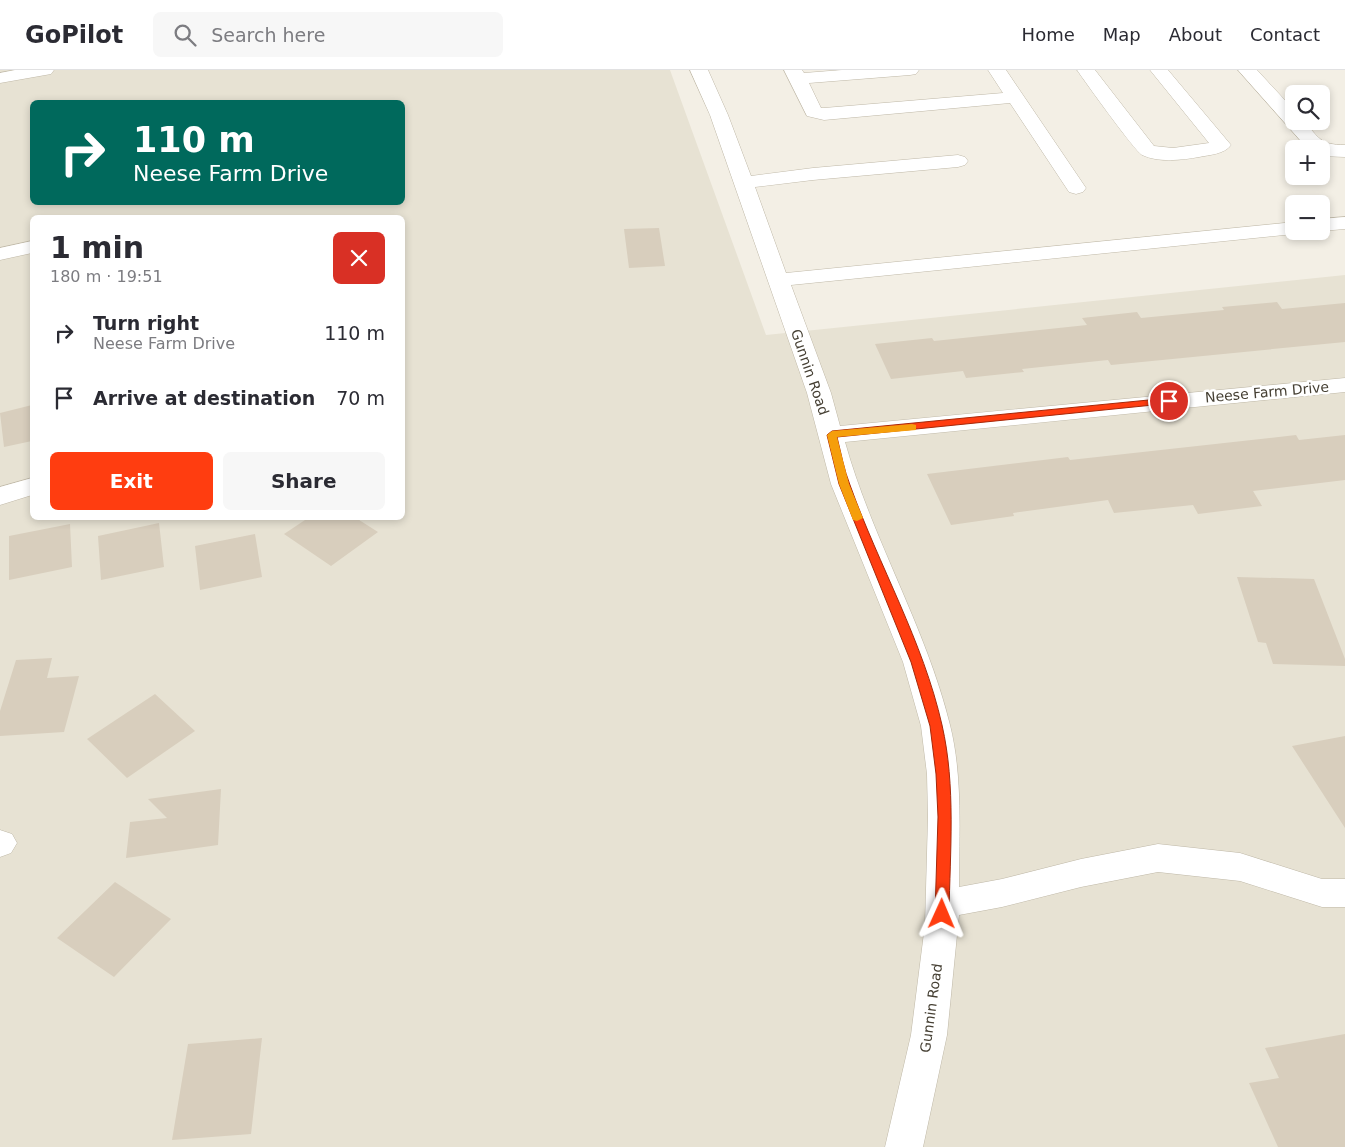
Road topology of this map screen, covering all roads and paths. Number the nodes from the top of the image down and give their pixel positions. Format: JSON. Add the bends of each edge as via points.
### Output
{"nodes":[{"id":1,"x":45,"y":70,"type":"edge"},
{"id":2,"x":699,"y":70,"type":"edge"},
{"id":3,"x":910,"y":70,"type":"edge"},
{"id":4,"x":997,"y":70,"type":"edge"},
{"id":5,"x":1086,"y":70,"type":"edge"},
{"id":6,"x":1159,"y":70,"type":"edge"},
{"id":7,"x":1246,"y":70,"type":"edge"},
{"id":8,"x":795,"y":74,"type":"edge"},
{"id":9,"x":0,"y":78,"type":"edge"},
{"id":10,"x":1015,"y":97,"type":"junction"},
{"id":11,"x":1345,"y":151,"type":"edge"},
{"id":12,"x":958,"y":162,"type":"dead end"},
{"id":13,"x":742,"y":182,"type":"junction"},
{"id":14,"x":1076,"y":188,"type":"dead end"},
{"id":15,"x":1345,"y":223,"type":"edge"},
{"id":16,"x":1330,"y":225,"type":"edge"},
{"id":17,"x":1285,"y":229,"type":"edge"},
{"id":18,"x":30,"y":247,"type":"edge"},
{"id":19,"x":0,"y":254,"type":"edge"},
{"id":20,"x":777,"y":280,"type":"junction"},
{"id":21,"x":1345,"y":385,"type":"edge"},
{"id":22,"x":832,"y":435,"type":"junction"},
{"id":23,"x":30,"y":488,"type":"edge"},
{"id":24,"x":0,"y":496,"type":"edge"},
{"id":25,"x":1345,"y":893,"type":"edge"},
{"id":26,"x":942,"y":904,"type":"junction"},
{"id":27,"x":904,"y":1147,"type":"edge"}],
"edges":[{"from":1,"to":9,"type":"street"},
{"from":2,"to":13,"type":"street","name":"Gunnin Road","via":[[719,115]]},
{"from":3,"to":8,"type":"street"},
{"from":4,"to":10,"type":"street"},
{"from":5,"to":6,"type":"street","via":[[1147,150],[1165,154],[1222,145]]},
{"from":7,"to":11,"type":"street","via":[[1315,144],[1325,150]]},
{"from":8,"to":10,"type":"street","via":[[814,112],[824,114]]},
{"from":10,"to":14,"type":"street"},
{"from":12,"to":13,"type":"street"},
{"from":13,"to":20,"type":"street","name":"Gunnin Road"},
{"from":15,"to":16,"type":"street"},
{"from":17,"to":20,"type":"street"},
{"from":18,"to":19,"type":"street"},
{"from":20,"to":22,"type":"street","name":"Gunnin Road"},
{"from":21,"to":22,"type":"street","name":"Neese Farm Drive"},
{"from":22,"to":26,"type":"street","name":"Gunnin Road","via":[[844,484],[917,662],[936,726],[943,791]]},
{"from":23,"to":24,"type":"street"},
{"from":25,"to":26,"type":"street","via":[[1322,893],[1240,867],[1158,858]]},
{"from":26,"to":27,"type":"street","name":"Gunnin Road","via":[[929,1034]]}]}
